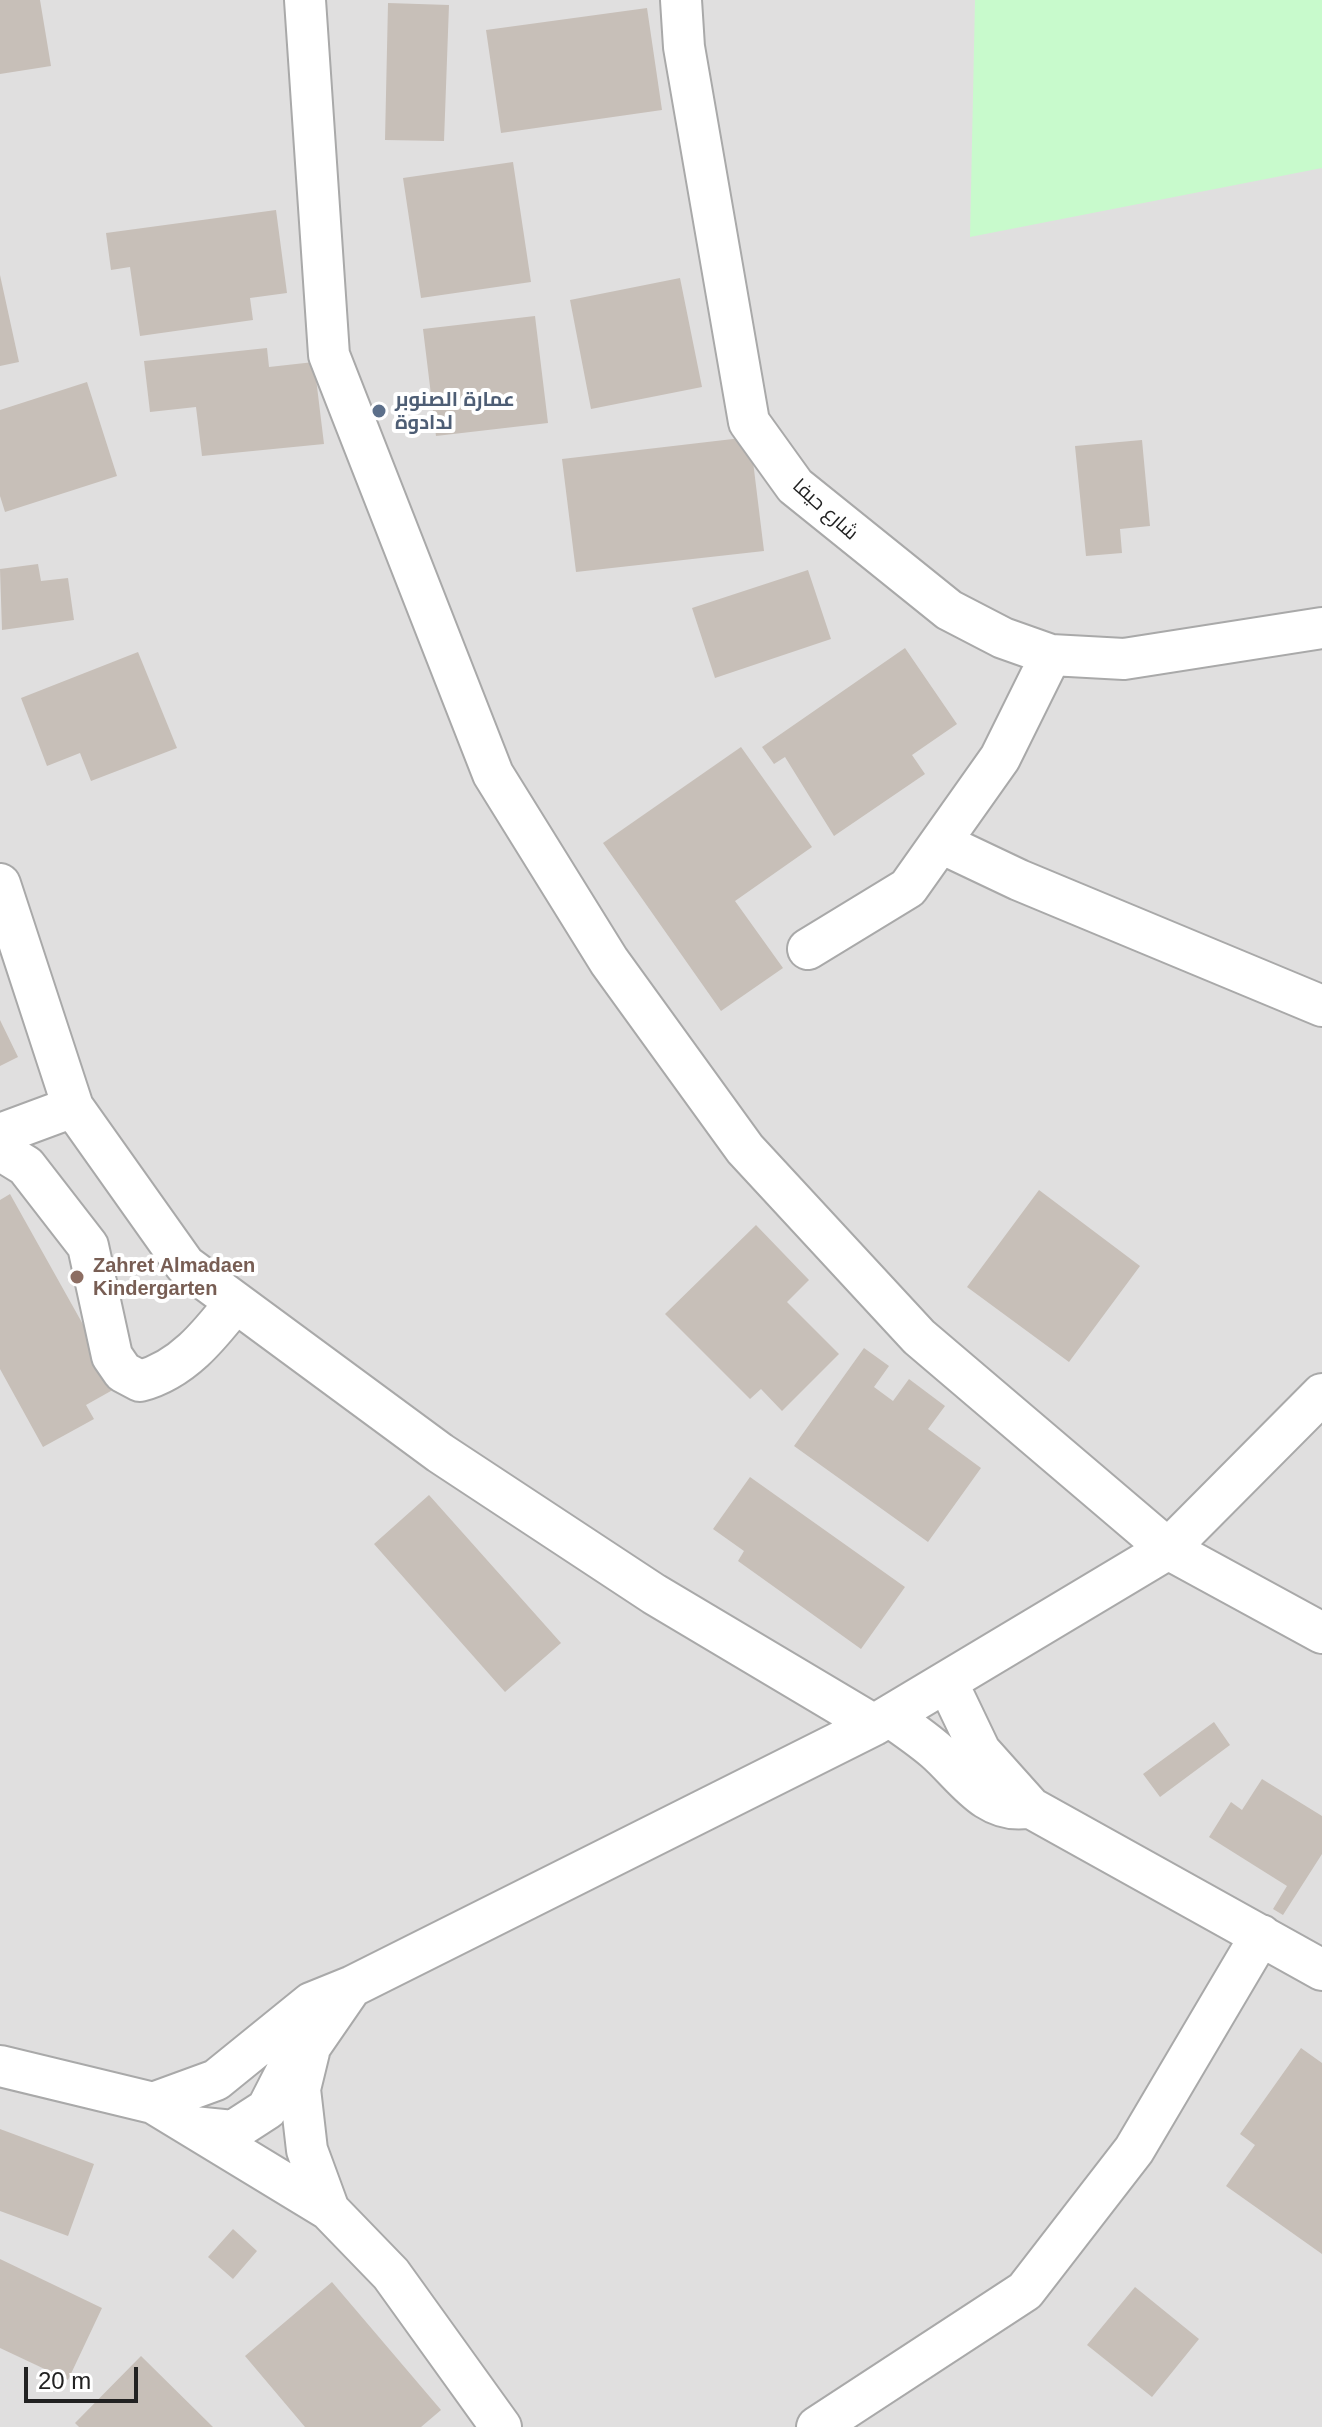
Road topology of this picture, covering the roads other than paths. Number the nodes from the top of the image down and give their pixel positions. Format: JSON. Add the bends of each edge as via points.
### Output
{"nodes":[{"id":1,"x":305,"y":0,"type":"edge"},
{"id":2,"x":681,"y":0,"type":"edge"},
{"id":3,"x":1322,"y":628,"type":"edge"},
{"id":4,"x":1051,"y":655,"type":"junction"},
{"id":5,"x":941,"y":843,"type":"junction"},
{"id":6,"x":0,"y":884,"type":"edge"},
{"id":7,"x":808,"y":949,"type":"dead end"},
{"id":8,"x":1322,"y":1006,"type":"edge"},
{"id":9,"x":73,"y":1107,"type":"junction"},
{"id":10,"x":0,"y":1134,"type":"edge"},
{"id":11,"x":0,"y":1150,"type":"edge"},
{"id":12,"x":235,"y":1303,"type":"junction"},
{"id":13,"x":1322,"y":1394,"type":"edge"},
{"id":14,"x":1168,"y":1549,"type":"junction"},
{"id":15,"x":1322,"y":1633,"type":"edge"},
{"id":16,"x":947,"y":1682,"type":"junction"},
{"id":17,"x":882,"y":1720,"type":"junction"},
{"id":18,"x":1031,"y":1808,"type":"junction"},
{"id":19,"x":1261,"y":1935,"type":"junction"},
{"id":20,"x":1322,"y":1970,"type":"edge"},
{"id":21,"x":353,"y":1986,"type":"junction"},
{"id":22,"x":310,"y":2047,"type":"junction"},
{"id":23,"x":2,"y":2065,"type":"edge"},
{"id":24,"x":153,"y":2103,"type":"junction"},
{"id":25,"x":193,"y":2127,"type":"junction"},
{"id":26,"x":329,"y":2210,"type":"junction"},
{"id":27,"x":501,"y":2427,"type":"edge"},
{"id":28,"x":817,"y":2427,"type":"edge"}],
"edges":[{"from":1,"to":14,"type":"street","via":[[329,355],[493,774],[609,961],[745,1149],[919,1337]]},
{"from":2,"to":4,"type":"street","name":"شارع حيفا","via":[[684,47],[749,422],[795,486],[949,610]]},
{"from":3,"to":4,"type":"street","name":"شارع حيفا","via":[[1124,659]]},
{"from":4,"to":5,"type":"street","via":[[1000,758]]},
{"from":5,"to":7,"type":"street","via":[[908,888]]},
{"from":5,"to":8,"type":"street"},
{"from":6,"to":9,"type":"street"},
{"from":9,"to":10,"type":"street"},
{"from":9,"to":12,"type":"street","via":[[185,1265]]},
{"from":11,"to":12,"type":"street","via":[[26,1166],[88,1246],[112,1356],[123,1372],[140,1381],[163,1375],[206,1340]]},
{"from":12,"to":17,"type":"street","via":[[440,1453],[654,1594]]},
{"from":13,"to":14,"type":"street"},
{"from":14,"to":15,"type":"street"},
{"from":14,"to":16,"type":"street"},
{"from":16,"to":17,"type":"street"},
{"from":16,"to":18,"type":"street","via":[[980,1751]]},
{"from":17,"to":18,"type":"street","via":[[937,1751],[968,1787],[1011,1811]]},
{"from":17,"to":21,"type":"street"},
{"from":18,"to":19,"type":"street"},
{"from":19,"to":20,"type":"street"},
{"from":19,"to":28,"type":"street","via":[[1134,2150],[1025,2291]]},
{"from":21,"to":22,"type":"street"},
{"from":21,"to":24,"type":"street","via":[[311,2003],[216,2080]]},
{"from":22,"to":25,"type":"street","via":[[286,2072],[267,2109],[233,2131]]},
{"from":22,"to":26,"type":"street","via":[[300,2089],[307,2150]]},
{"from":23,"to":24,"type":"street"},
{"from":24,"to":25,"type":"street"},
{"from":25,"to":26,"type":"street"},
{"from":26,"to":27,"type":"street","via":[[391,2274]]}]}
